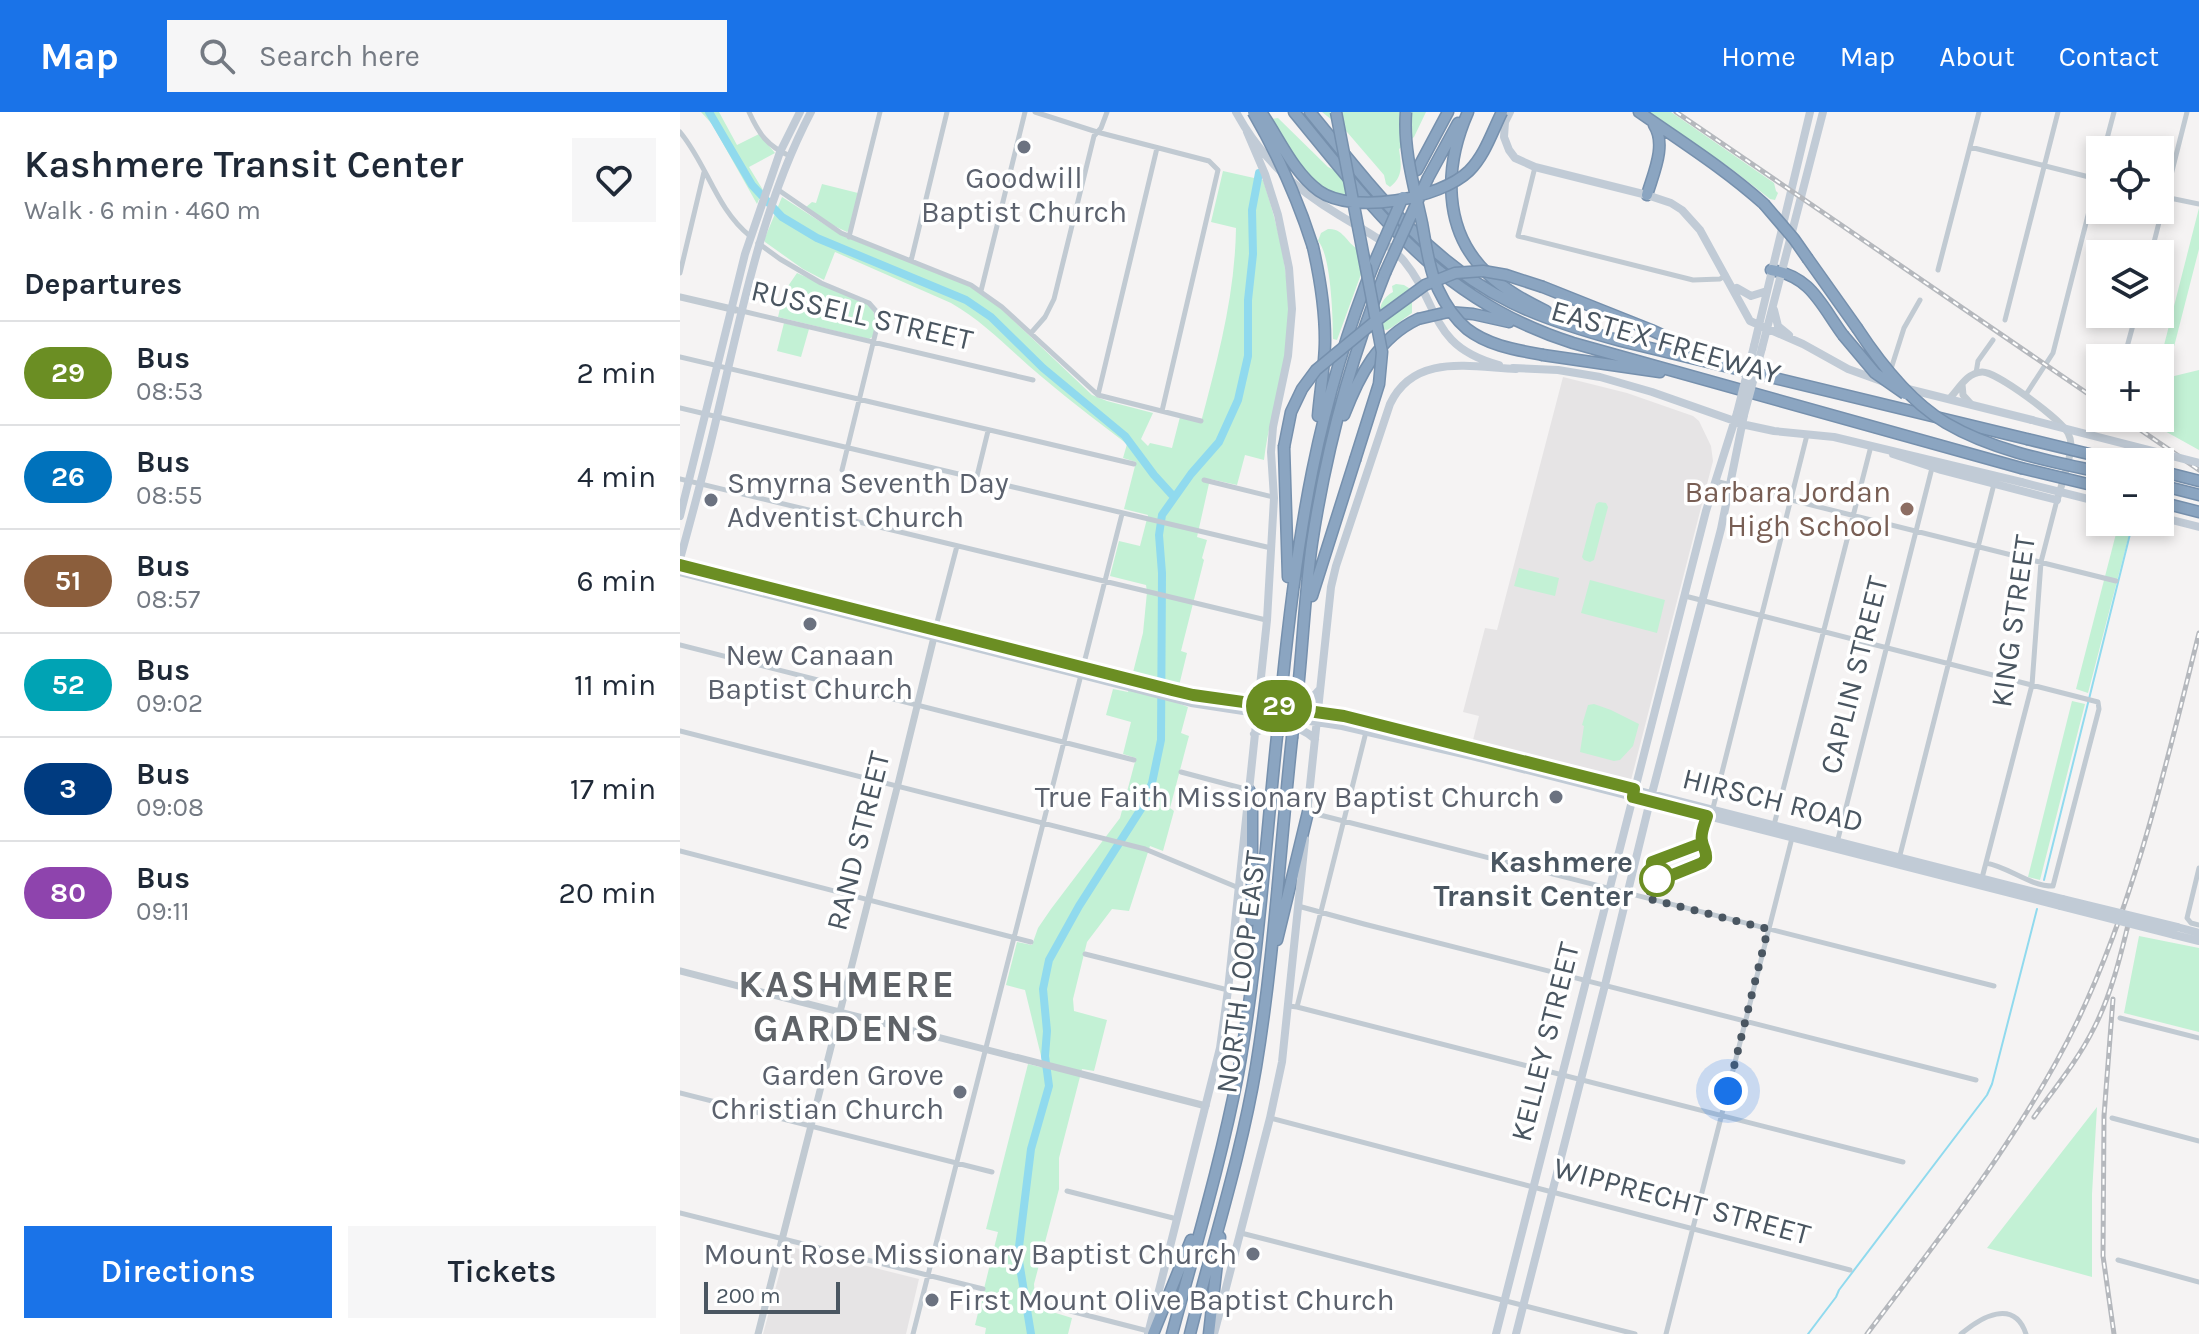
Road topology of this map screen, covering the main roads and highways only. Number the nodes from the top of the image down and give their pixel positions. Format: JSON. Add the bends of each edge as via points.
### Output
{"nodes":[{"id":1,"x":800,"y":112,"type":"edge"},
{"id":2,"x":811,"y":112,"type":"edge"},
{"id":3,"x":1236,"y":112,"type":"edge"},
{"id":4,"x":1253,"y":112,"type":"edge"},
{"id":5,"x":1261,"y":112,"type":"edge"},
{"id":6,"x":1294,"y":112,"type":"edge"},
{"id":7,"x":1310,"y":112,"type":"edge"},
{"id":8,"x":1336,"y":112,"type":"edge"},
{"id":9,"x":1406,"y":112,"type":"edge"},
{"id":10,"x":1448,"y":112,"type":"edge"},
{"id":11,"x":1466,"y":112,"type":"edge"},
{"id":12,"x":1502,"y":112,"type":"edge"},
{"id":13,"x":1510,"y":112,"type":"edge"},
{"id":14,"x":1639,"y":112,"type":"edge"},
{"id":15,"x":1810,"y":112,"type":"edge"},
{"id":16,"x":1823,"y":112,"type":"edge"},
{"id":17,"x":1651,"y":120,"type":"junction"},
{"id":18,"x":1247,"y":132,"type":"junction"},
{"id":19,"x":1647,"y":195,"type":"junction"},
{"id":20,"x":1776,"y":271,"type":"junction"},
{"id":21,"x":1726,"y":275,"type":"junction"},
{"id":22,"x":1737,"y":288,"type":"junction"},
{"id":23,"x":1767,"y":291,"type":"junction"},
{"id":24,"x":1773,"y":306,"type":"junction"},
{"id":25,"x":1528,"y":327,"type":"junction"},
{"id":26,"x":1763,"y":327,"type":"junction"},
{"id":27,"x":1583,"y":330,"type":"junction"},
{"id":28,"x":1803,"y":344,"type":"junction"},
{"id":29,"x":1516,"y":369,"type":"junction"},
{"id":30,"x":1698,"y":377,"type":"junction"},
{"id":31,"x":1769,"y":377,"type":"junction"},
{"id":32,"x":1917,"y":401,"type":"junction"},
{"id":33,"x":1739,"y":418,"type":"junction"},
{"id":34,"x":1882,"y":449,"type":"junction"},
{"id":35,"x":1315,"y":452,"type":"junction"},
{"id":36,"x":2086,"y":453,"type":"edge"},
{"id":37,"x":1327,"y":462,"type":"junction"},
{"id":38,"x":2199,"y":463,"type":"edge"},
{"id":39,"x":2086,"y":468,"type":"edge"},
{"id":40,"x":2174,"y":475,"type":"edge"},
{"id":41,"x":685,"y":480,"type":"edge"},
{"id":42,"x":2199,"y":481,"type":"edge"},
{"id":43,"x":2086,"y":484,"type":"edge"},
{"id":44,"x":2174,"y":489,"type":"edge"},
{"id":45,"x":2199,"y":495,"type":"edge"},
{"id":46,"x":2086,"y":498,"type":"edge"},
{"id":47,"x":2057,"y":500,"type":"road end"},
{"id":48,"x":2174,"y":506,"type":"edge"},
{"id":49,"x":2199,"y":512,"type":"edge"},
{"id":50,"x":680,"y":516,"type":"edge"},
{"id":51,"x":2174,"y":521,"type":"edge"},
{"id":52,"x":2199,"y":527,"type":"edge"},
{"id":53,"x":680,"y":562,"type":"edge"},
{"id":54,"x":680,"y":572,"type":"edge"},
{"id":55,"x":807,"y":601,"type":"junction"},
{"id":56,"x":1288,"y":626,"type":"junction"},
{"id":57,"x":1303,"y":633,"type":"junction"},
{"id":58,"x":1321,"y":687,"type":"junction"},
{"id":59,"x":1259,"y":688,"type":"junction"},
{"id":60,"x":1173,"y":694,"type":"junction"},
{"id":61,"x":1258,"y":703,"type":"junction"},
{"id":62,"x":1229,"y":709,"type":"junction"},
{"id":63,"x":1318,"y":711,"type":"junction"},
{"id":64,"x":1256,"y":713,"type":"junction"},
{"id":65,"x":1317,"y":722,"type":"junction"},
{"id":66,"x":1366,"y":731,"type":"junction"},
{"id":67,"x":1255,"y":732,"type":"junction"},
{"id":68,"x":1412,"y":733,"type":"junction"},
{"id":69,"x":1315,"y":739,"type":"junction"},
{"id":70,"x":1473,"y":752,"type":"junction"},
{"id":71,"x":1249,"y":790,"type":"junction"},
{"id":72,"x":1634,"y":793,"type":"junction"},
{"id":73,"x":1651,"y":798,"type":"junction"},
{"id":74,"x":1308,"y":812,"type":"junction"},
{"id":75,"x":1898,"y":860,"type":"junction"},
{"id":76,"x":2061,"y":902,"type":"junction"},
{"id":77,"x":2176,"y":931,"type":"junction"},
{"id":78,"x":2199,"y":933,"type":"edge"},
{"id":79,"x":2199,"y":941,"type":"edge"},
{"id":80,"x":1268,"y":977,"type":"junction"},
{"id":81,"x":1252,"y":980,"type":"junction"},
{"id":82,"x":1206,"y":1205,"type":"junction"},
{"id":83,"x":1221,"y":1217,"type":"junction"},
{"id":84,"x":1149,"y":1333,"type":"edge"},
{"id":85,"x":1172,"y":1334,"type":"edge"},
{"id":86,"x":1190,"y":1334,"type":"edge"},
{"id":87,"x":1212,"y":1334,"type":"edge"},
{"id":88,"x":1496,"y":1334,"type":"edge"},
{"id":89,"x":1516,"y":1334,"type":"edge"}],
"edges":[{"from":1,"to":41,"type":"main road","via":[[750,237]]},
{"from":2,"to":53,"type":"main road","via":[[759,244]]},
{"from":3,"to":18,"type":"main road"},
{"from":4,"to":35,"type":"highway","bridge":true,"via":[[1293,190],[1319,275],[1325,345]]},
{"from":5,"to":12,"type":"highway","bridge":true,"via":[[1310,184],[1330,197],[1363,204],[1417,195],[1456,181],[1479,158]]},
{"from":6,"to":25,"type":"highway","name":"EASTEX FREEWAY","via":[[1417,253],[1466,292]]},
{"from":7,"to":27,"type":"highway","name":"EASTEX FREEWAY","via":[[1394,213],[1452,265],[1510,303]]},
{"from":8,"to":57,"type":"highway","bridge":true,"via":[[1382,352],[1379,384]]},
{"from":9,"to":30,"type":"highway","bridge":true,"via":[[1409,160],[1431,270],[1461,323],[1505,347]]},
{"from":10,"to":35,"type":"highway","name":"NORTH LOOP EAST","bridge":true,"via":[[1375,261],[1339,361]]},
{"from":11,"to":27,"type":"highway","via":[[1450,187],[1464,243],[1504,287]]},
{"from":11,"to":37,"type":"highway","name":"NORTH LOOP EAST","bridge":true,"via":[[1428,178],[1385,273],[1352,365]]},
{"from":13,"to":19,"type":"main road","via":[[1504,137],[1515,158]]},
{"from":14,"to":17,"type":"highway"},
{"from":15,"to":20,"type":"main road","name":"KELLEY STREET"},
{"from":16,"to":20,"type":"main road","name":"KELLEY STREET"},
{"from":17,"to":19,"type":"highway","via":[[1660,140]]},
{"from":17,"to":32,"type":"highway","bridge":true,"via":[[1764,204],[1875,355]]},
{"from":18,"to":29,"type":"main road","via":[[1295,186],[1402,259],[1438,323],[1457,345]]},
{"from":18,"to":59,"type":"main road","via":[[1278,215],[1292,309],[1273,427],[1274,498]]},
{"from":19,"to":21,"type":"main road","via":[[1671,203],[1692,219]]},
{"from":20,"to":23,"type":"main road","name":"KELLEY STREET"},
{"from":20,"to":24,"type":"main road","name":"KELLEY STREET"},
{"from":20,"to":32,"type":"highway","bridge":true,"via":[[1796,277],[1812,290],[1875,373]]},
{"from":21,"to":22,"type":"main road"},
{"from":21,"to":26,"type":"main road","via":[[1750,321]]},
{"from":22,"to":23,"type":"main road","via":[[1751,296]]},
{"from":22,"to":26,"type":"main road"},
{"from":23,"to":26,"type":"main road","name":"KELLEY STREET"},
{"from":24,"to":26,"type":"main road","name":"KELLEY STREET"},
{"from":24,"to":28,"type":"main road","via":[[1778,326]]},
{"from":25,"to":30,"type":"highway","name":"EASTEX FREEWAY"},
{"from":25,"to":37,"type":"highway","bridge":true,"via":[[1448,312],[1397,331],[1372,358]]},
{"from":26,"to":28,"type":"main road"},
{"from":26,"to":33,"type":"main road","name":"KELLEY STREET","bridge":true},
{"from":27,"to":31,"type":"highway","name":"EASTEX FREEWAY"},
{"from":28,"to":38,"type":"main road","bridge":true,"via":[[1888,384]]},
{"from":29,"to":33,"type":"main road","via":[[1600,377]]},
{"from":29,"to":58,"type":"main road","via":[[1429,368],[1394,395],[1336,566]]},
{"from":30,"to":43,"type":"highway","name":"EASTEX FREEWAY","bridge":true},
{"from":31,"to":36,"type":"highway","name":"EASTEX FREEWAY","bridge":true},
{"from":31,"to":56,"type":"highway","bridge":true,"via":[[1498,273],[1447,275],[1425,285],[1327,359],[1291,412],[1284,447]]},
{"from":32,"to":39,"type":"highway","bridge":true,"via":[[1970,435]]},
{"from":33,"to":34,"type":"main road"},
{"from":33,"to":72,"type":"main road","name":"KELLEY STREET","via":[[1715,481]]},
{"from":33,"to":73,"type":"main road","name":"KELLEY STREET","via":[[1731,485]]},
{"from":34,"to":46,"type":"main road","bridge":true},
{"from":34,"to":47,"type":"main road","via":[[1932,468]]},
{"from":35,"to":56,"type":"highway","name":"NORTH LOOP EAST"},
{"from":37,"to":57,"type":"highway","name":"NORTH LOOP EAST"},
{"from":40,"to":42,"type":"highway"},
{"from":41,"to":50,"type":"main road"},
{"from":44,"to":45,"type":"highway"},
{"from":48,"to":49,"type":"highway"},
{"from":51,"to":52,"type":"main road"},
{"from":53,"to":55,"type":"main road","name":"HIRSCH ROAD"},
{"from":54,"to":55,"type":"main road","name":"HIRSCH ROAD"},
{"from":55,"to":60,"type":"main road","name":"HIRSCH ROAD"},
{"from":56,"to":81,"type":"highway","name":"NORTH LOOP EAST","bridge":true},
{"from":57,"to":80,"type":"highway","name":"NORTH LOOP EAST","bridge":true},
{"from":58,"to":59,"type":"main road","via":[[1311,698],[1293,700]]},
{"from":58,"to":63,"type":"main road"},
{"from":59,"to":61,"type":"main road"},
{"from":60,"to":61,"type":"main road","name":"HIRSCH ROAD"},
{"from":60,"to":62,"type":"main road","name":"HIRSCH ROAD"},
{"from":61,"to":63,"type":"main road","name":"HIRSCH ROAD"},
{"from":61,"to":64,"type":"main road"},
{"from":62,"to":64,"type":"main road","name":"HIRSCH ROAD"},
{"from":62,"to":67,"type":"main road","via":[[1245,715]]},
{"from":63,"to":65,"type":"main road"},
{"from":63,"to":68,"type":"main road","name":"HIRSCH ROAD"},
{"from":64,"to":65,"type":"main road","name":"HIRSCH ROAD"},
{"from":64,"to":67,"type":"main road"},
{"from":65,"to":66,"type":"main road","name":"HIRSCH ROAD"},
{"from":65,"to":69,"type":"main road"},
{"from":66,"to":68,"type":"main road","via":[[1376,727]]},
{"from":66,"to":70,"type":"main road","name":"HIRSCH ROAD"},
{"from":67,"to":69,"type":"main road","via":[[1279,726]]},
{"from":67,"to":71,"type":"main road"},
{"from":68,"to":70,"type":"main road","name":"HIRSCH ROAD"},
{"from":69,"to":74,"type":"main road"},
{"from":70,"to":72,"type":"main road","name":"HIRSCH ROAD"},
{"from":71,"to":81,"type":"highway"},
{"from":71,"to":84,"type":"main road","via":[[1220,1048]]},
{"from":72,"to":73,"type":"main road","name":"HIRSCH ROAD"},
{"from":72,"to":88,"type":"main road","name":"KELLEY STREET"},
{"from":73,"to":75,"type":"main road","name":"HIRSCH ROAD"},
{"from":73,"to":89,"type":"main road","name":"KELLEY STREET"},
{"from":74,"to":80,"type":"highway"},
{"from":74,"to":87,"type":"main road","via":[[1293,1006],[1270,1118]]},
{"from":75,"to":76,"type":"main road","name":"HIRSCH ROAD"},
{"from":75,"to":76,"type":"main road","name":"HIRSCH ROAD"},
{"from":76,"to":77,"type":"main road","name":"HIRSCH ROAD","bridge":true},
{"from":77,"to":78,"type":"main road","name":"HIRSCH ROAD"},
{"from":77,"to":79,"type":"main road","name":"HIRSCH ROAD"},
{"from":80,"to":83,"type":"highway","name":"NORTH LOOP EAST","via":[[1253,1083]]},
{"from":81,"to":82,"type":"highway","name":"NORTH LOOP EAST","via":[[1233,1098]]},
{"from":82,"to":84,"type":"highway"},
{"from":82,"to":85,"type":"highway","name":"NORTH LOOP EAST"},
{"from":83,"to":86,"type":"highway","name":"NORTH LOOP EAST"},
{"from":83,"to":87,"type":"highway"}]}
